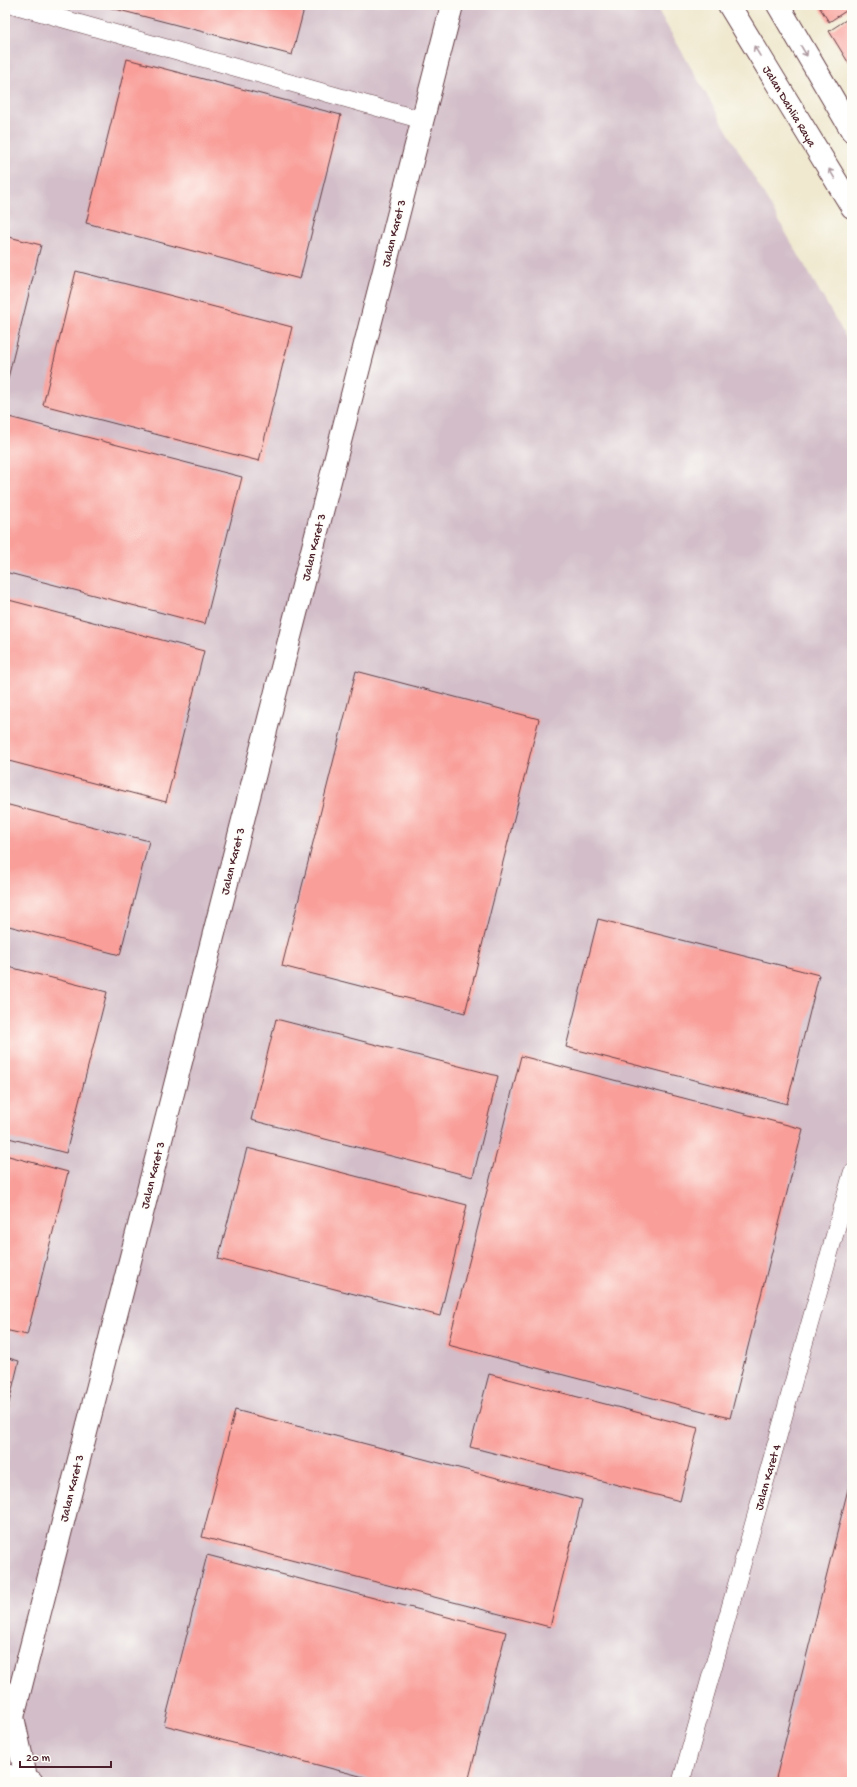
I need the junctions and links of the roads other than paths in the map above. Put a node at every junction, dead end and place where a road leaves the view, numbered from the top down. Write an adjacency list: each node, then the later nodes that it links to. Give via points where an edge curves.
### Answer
1 (14, 5): 5 (lane)
2 (452, 5): 5 (street, Jalan Karet 3)
3 (729, 5): 7 (street, Jalan Dahlia Raya, one-way to 3)
4 (778, 5): 6 (street, one-way to 6)
5 (422, 120): 9 (street, Jalan Karet 3)
6 (852, 131)
7 (852, 207)
8 (852, 1173): 12 (lane, Jalan Karet 4)
9 (9, 1722): 11 (street, Jalan Karet 3)
10 (5, 1775): 11 (street)
11 (29, 1782)
12 (681, 1782)

